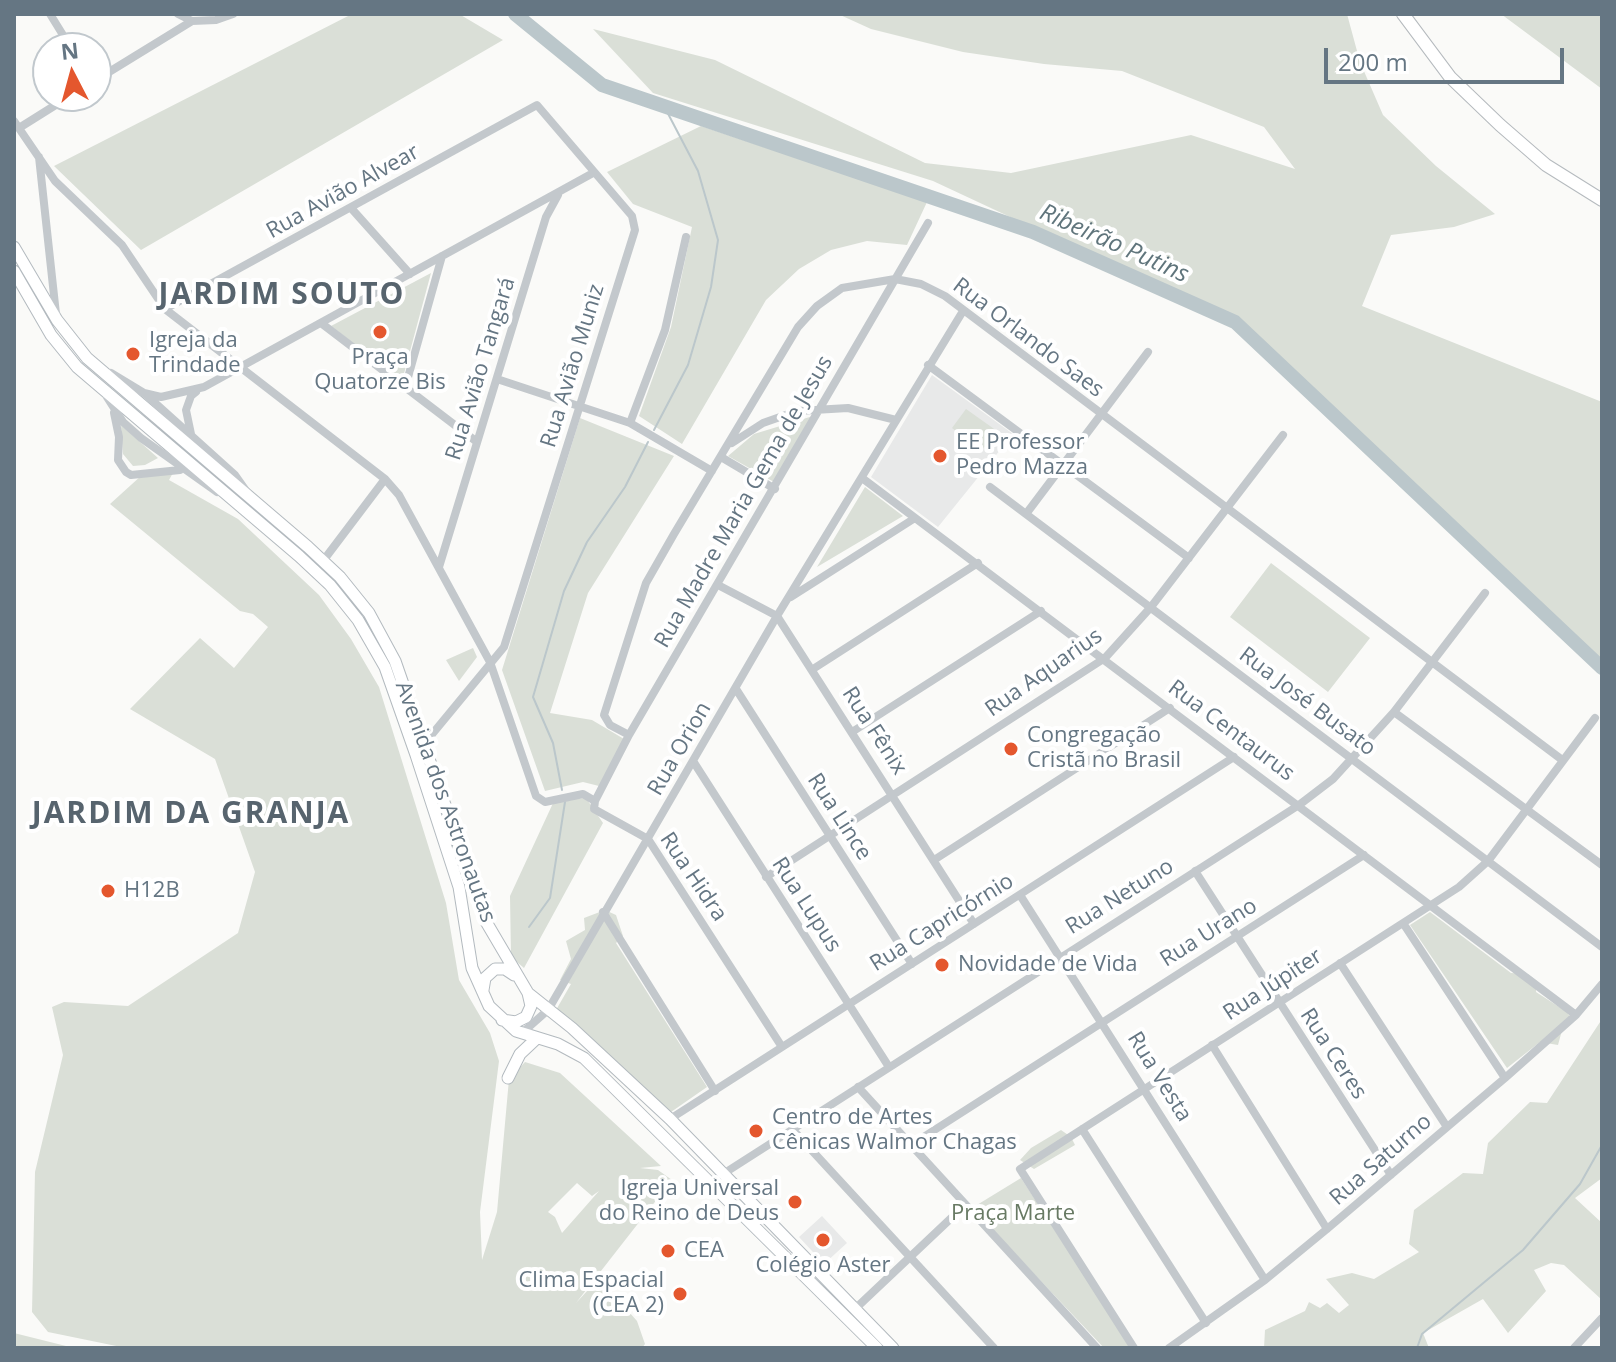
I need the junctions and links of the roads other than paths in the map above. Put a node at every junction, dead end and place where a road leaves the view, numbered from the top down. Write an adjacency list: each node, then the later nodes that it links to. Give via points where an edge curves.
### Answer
1 (50, 14): 6 (street)
2 (178, 14): 5 (street)
3 (233, 14): 5 (street)
4 (1403, 14): 14 (main road, via 1450,77 1500,125 1546,165)
5 (192, 21): 7 (street)
6 (61, 32)
7 (112, 70)
8 (537, 105): 12 (street, Rua Avião Muniz); 16 (street, Rua Avião Alvear)
9 (39, 112): 10 (street)
10 (16, 124): 11 (street)
11 (39, 156): 22 (street); 27 (street, via 55,181 122,245)
12 (593, 173): 13 (street); 40 (street, Rua Avião Muniz, via 635,223)
13 (559, 193): 15 (street); 17 (street, Rua Avião Tangará)
14 (1602, 200)
15 (533, 207): 17 (street); 21 (street)
16 (351, 208): 24 (street); 27 (street, Rua Avião Alvear)
17 (546, 217): 34 (street, Rua Avião Tangará)
18 (928, 223): 26 (street, Rua Madre Maria Gema de Jesus)
19 (686, 237): 45 (street, via 665,330)
20 (14, 247): 25 (main road, Avenida dos Astronautas)
21 (442, 256): 24 (street); 37 (street)
22 (47, 258): 25 (street, via 46,281); 29 (street)
23 (14, 271): 39 (main road, Avenida dos Astronautas, via 51,335)
24 (410, 274): 30 (street)
25 (31, 277): 29 (main road, Avenida dos Astronautas)
26 (895, 279): 28 (street, Rua Orlando Saes, via 934,289); 41 (street, Rua Orlando Saes, via 842,288 817,306 798,327); 42 (street, Rua Madre Maria Gema de Jesus)
27 (165, 309): 33 (street)
28 (963, 311): 32 (street, Rua Orion); 43 (street, Rua Orlando Saes)
29 (57, 320): 36 (main road, Avenida dos Astronautas, via 87,358)
30 (321, 323): 33 (street); 37 (street)
31 (1148, 352): 43 (street)
32 (928, 365): 44 (street, Rua Orion); 53 (street)
33 (238, 368): 35 (street); 56 (street)
34 (497, 379): 40 (street); 49 (street, Rua Avião Tangará)
35 (204, 387): 38 (street, via 161,397); 48 (street, via 188,402)
36 (128, 388): 38 (street); 39 (street); 52 (main road, Avenida dos Astronautas)
37 (405, 388): 49 (street)
38 (144, 393): 48 (street)
39 (112, 401): 52 (main road, Avenida dos Astronautas); 52 (street, via 118,460 126,472)
40 (579, 405): 45 (street); 77 (street, Rua Avião Muniz, via 504,647)
41 (751, 406): 46 (street); 50 (street, Rua Orlando Saes)
42 (820, 407): 44 (street); 46 (street); 58 (street, Rua Madre Maria Gema de Jesus)
43 (1101, 417): 53 (street); 59 (street, Rua Orlando Saes)
44 (896, 420): 55 (street, Rua Orion)
45 (630, 423): 54 (street)
46 (763, 423): 50 (street)
47 (1283, 435): 59 (street, Rua Aquarius)
48 (192, 436): 52 (street)
49 (477, 442): 62 (street, Rua Avião Tangará)
50 (728, 446): 51 (street, Rua Orlando Saes)
51 (721, 457): 54 (street, Rua Orlando Saes); 58 (street)
52 (197, 461): 65 (main road, Avenida dos Astronautas, via 249,496); 115 (main road, Avenida dos Astronautas, via 330,585 385,667 459,887 468,952)
53 (1064, 467): 60 (street); 64 (street)
54 (712, 471): 85 (street, Rua Orlando Saes, via 646,583 608,699 606,721)
55 (862, 478): 61 (street, Rua Centaurus); 68 (street, Rua Orion)
56 (385, 479): 63 (street); 65 (street)
57 (990, 487): 60 (street, Rua José Busato)
58 (775, 489): 70 (street, Rua Madre Maria Gema de Jesus)
59 (1226, 510): 64 (street, Rua Aquarius); 78 (street, Rua Orlando Saes)
60 (1026, 514): 73 (street, Rua José Busato)
61 (915, 518): 66 (street, Rua Centaurus); 69 (street)
62 (451, 532): 63 (street); 67 (street, Rua Avião Tangará)
63 (429, 548): 67 (street)
64 (1189, 558): 73 (street, Rua Aquarius)
65 (323, 561): 86 (main road, Avenida dos Astronautas, via 369,613 395,661)
66 (978, 563): 74 (street, Rua Centaurus); 79 (street)
67 (439, 567): 77 (street)
68 (804, 571): 69 (street); 72 (street, Rua Orion)
69 (812, 583): 72 (street)
70 (718, 585): 75 (street, Rua Fênix); 85 (street, Rua Madre Maria Gema de Jesus)
71 (1485, 593): 78 (street, Rua Netuno)
72 (786, 601): 75 (street, Rua Orion)
73 (1151, 607): 76 (street, Rua Aquarius); 88 (street, Rua José Busato)
74 (1041, 611): 76 (street, Rua Centaurus); 84 (street)
75 (777, 616): 79 (street, Rua Fênix); 80 (street, Rua Orion)
76 (1105, 658): 81 (street, Rua Centaurus); 91 (street, Rua Aquarius)
77 (490, 662): 86 (street, Rua Avião Muniz); 92 (street, via 536,796 545,802 583,794)
78 (1430, 664): 82 (street, Rua Netuno); 89 (street, Rua Orlando Saes)
79 (813, 669): 84 (street, Rua Fênix)
80 (736, 689): 90 (street, Rua Orion); 95 (street, Rua Lince)
81 (1170, 708): 87 (street, Rua Centaurus); 98 (street)
82 (1394, 712): 88 (street, Rua Netuno); 94 (street)
83 (1595, 718): 89 (street, Rua Júpiter)
84 (852, 732): 91 (street, Rua Fênix)
85 (629, 735): 92 (street, Rua Madre Maria Gema de Jesus)
86 (424, 744): 113 (main road, Avenida dos Astronautas, via 485,920)
87 (1234, 757): 93 (street, Rua Centaurus); 103 (street, Rua Capricórnio)
88 (1354, 759): 93 (street, Rua Netuno); 99 (street, Rua José Busato)
89 (1561, 759): 94 (street, Rua Júpiter)
90 (693, 761): 96 (street, Rua Orion); 102 (street, Rua Lupus)
91 (893, 796): 95 (street, Rua Aquarius); 98 (street, Rua Fênix)
92 (595, 801): 96 (street, Rua Hidra, via 594,809)
93 (1299, 805): 97 (street, Rua Centaurus); 101 (street, Rua Netuno)
94 (1526, 809): 99 (street, Rua Júpiter); 100 (street)
95 (831, 836): 102 (street, Rua Aquarius); 112 (street, Rua Lince)
96 (648, 839): 105 (street, Rua Orion); 126 (street, Rua Hidra)
97 (1364, 855): 104 (street, Rua Centaurus); 108 (street, Rua Urano)
98 (934, 860): 107 (street, Rua Fênix)
99 (1488, 861): 104 (street, Rua Júpiter); 109 (street, Rua José Busato)
100 (1602, 865)
101 (1195, 871): 108 (street, Rua Ceres); 110 (street, Rua Netuno)
102 (766, 877): 118 (street, Rua Lupus)
103 (1020, 895): 107 (street, Rua Capricórnio); 110 (street, Rua Vesta)
104 (1432, 905): 106 (street, Rua Júpiter); 120 (street, Rua Centaurus)
105 (603, 912): 119 (street, Rua Orion); 132 (street)
106 (1403, 923): 111 (street, Rua Júpiter); 129 (street)
107 (974, 924): 112 (street, Rua Capricórnio)
108 (1237, 937): 117 (street, Rua Ceres); 122 (street, Rua Urano)
109 (1602, 947)
110 (1061, 956): 122 (street, Rua Vesta); 127 (street, Rua Netuno)
111 (1340, 963): 117 (street, Rua Júpiter); 134 (street)
112 (912, 964): 118 (street, Rua Capricórnio)
113 (517, 979): 115 (main road, via 505,969 495,969 485,978); 116 (main road, Avenida dos Astronautas)
114 (1602, 984): 120 (street, Rua Saturno)
115 (483, 991): 121 (main road, Avenida dos Astronautas)
116 (528, 993): 119 (main road, Avenida dos Astronautas); 121 (main road, via 531,1006 526,1017 516,1022)
117 (1278, 1002): 125 (street, Rua Júpiter); 139 (street, Rua Ceres)
118 (848, 1004): 126 (street, Rua Capricórnio); 127 (street, Rua Lupus)
119 (548, 1010): 123 (street, Rua Orion); 133 (main road, Avenida dos Astronautas)
120 (1576, 1015): 129 (street, Rua Saturno)
121 (498, 1018): 123 (main road, Avenida dos Astronautas)
122 (1102, 1020): 131 (street, Rua Vesta); 137 (street, Rua Urano)
123 (522, 1033): 124 (main road, Avenida dos Astronautas)
124 (537, 1038): 128 (main road, via 520,1054); 147 (main road, Avenida dos Astronautas, via 584,1058)
125 (1212, 1045): 131 (street, Rua Júpiter); 141 (street)
126 (782, 1047): 132 (street, Rua Capricórnio)
127 (889, 1067): 130 (street, Rua Netuno)
128 (508, 1078)
129 (1505, 1078): 134 (street, Rua Saturno)
130 (858, 1087): 136 (street, Rua Netuno); 137 (street)
131 (1145, 1089): 135 (street, Rua Júpiter); 143 (street, Rua Vesta)
132 (715, 1091): 133 (street, Rua Capricórnio)
133 (670, 1119): 138 (main road, Avenida dos Astronautas)
134 (1447, 1127): 139 (street, Rua Saturno)
135 (1082, 1129): 146 (street); 151 (street, Rua Júpiter, via 1020,1169)
136 (793, 1130): 138 (street, Rua Netuno); 142 (street)
137 (911, 1145): 140 (street)
138 (723, 1174): 144 (main road, Avenida dos Astronautas)
139 (1391, 1175): 141 (street, Rua Saturno)
140 (964, 1206): 142 (street); 150 (street)
141 (1327, 1229): 143 (street, Rua Saturno)
142 (909, 1256): 144 (street); 149 (street)
143 (1265, 1280): 146 (street, Rua Saturno)
144 (856, 1308): 148 (main road, Avenida dos Astronautas)
145 (1602, 1318): 153 (street)
146 (1206, 1323): 152 (street, Rua Saturno)
147 (877, 1348)
148 (893, 1348)
149 (994, 1348)
150 (1097, 1348)
151 (1134, 1348)
152 (1169, 1348)
153 (1574, 1348)

